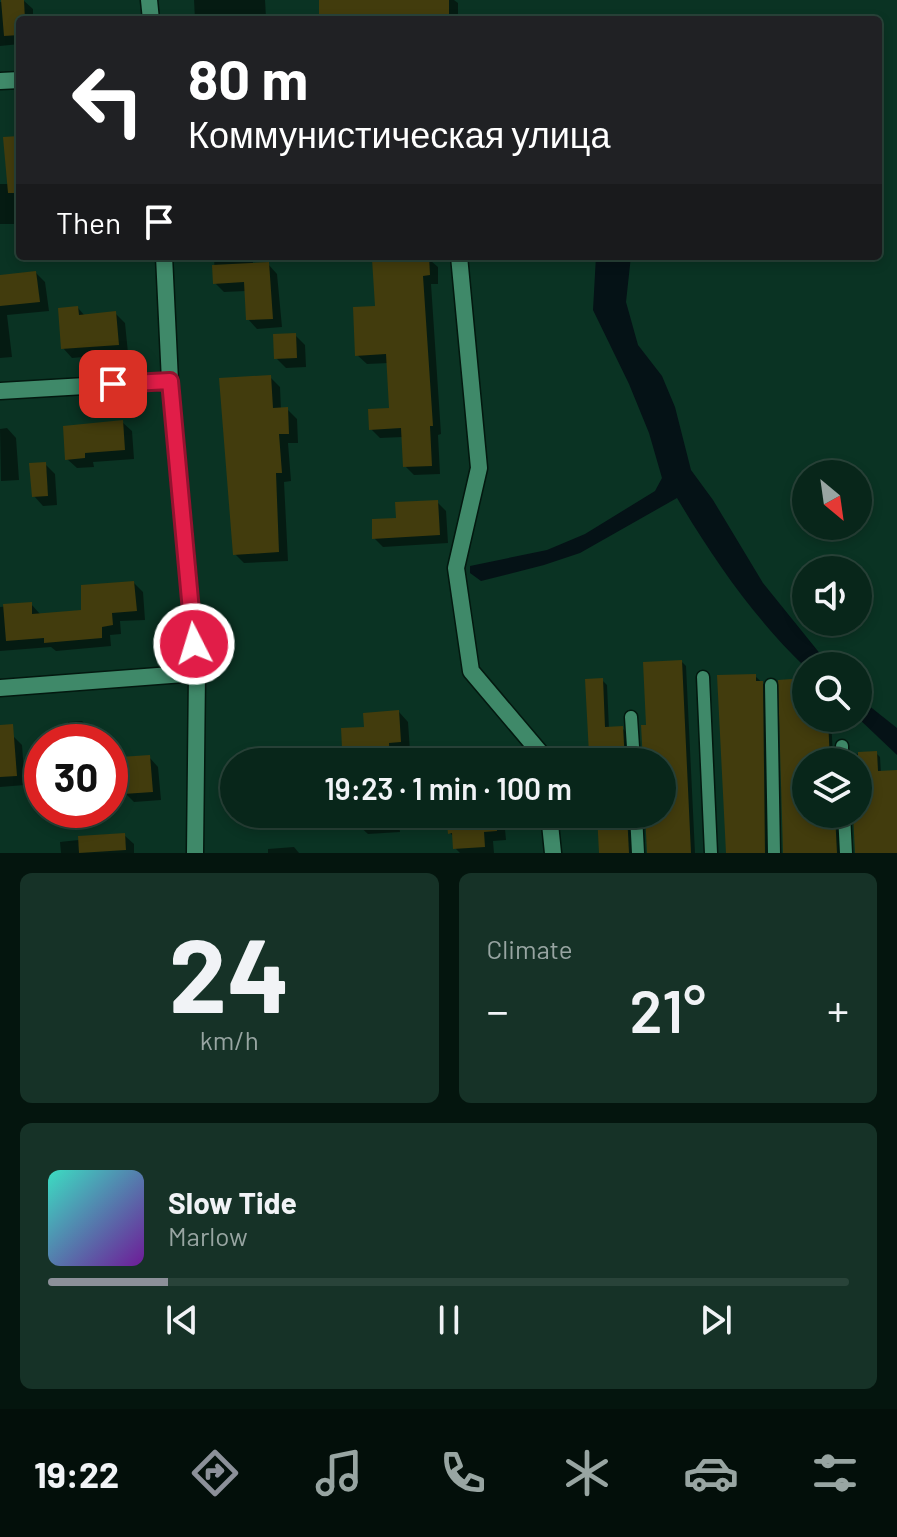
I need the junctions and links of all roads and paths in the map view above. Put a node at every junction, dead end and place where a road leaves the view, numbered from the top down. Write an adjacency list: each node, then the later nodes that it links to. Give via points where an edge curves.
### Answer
1 (164, 260): 3 (street)
2 (459, 260): 10 (street, via 479,468 456,568 471,671)
3 (170, 381): 4 (street); 5 (street)
4 (0, 391)
5 (197, 673): 8 (street); 15 (street)
6 (703, 677): 18 (lane)
7 (771, 685): 19 (lane)
8 (0, 688)
9 (631, 717): 11 (lane)
10 (536, 748)
11 (633, 748)
12 (550, 828): 16 (street)
13 (637, 828): 17 (lane)
14 (845, 828): 20 (lane)
15 (195, 853)
16 (553, 853)
17 (638, 853)
18 (711, 853)
19 (774, 853)
20 (846, 853)

